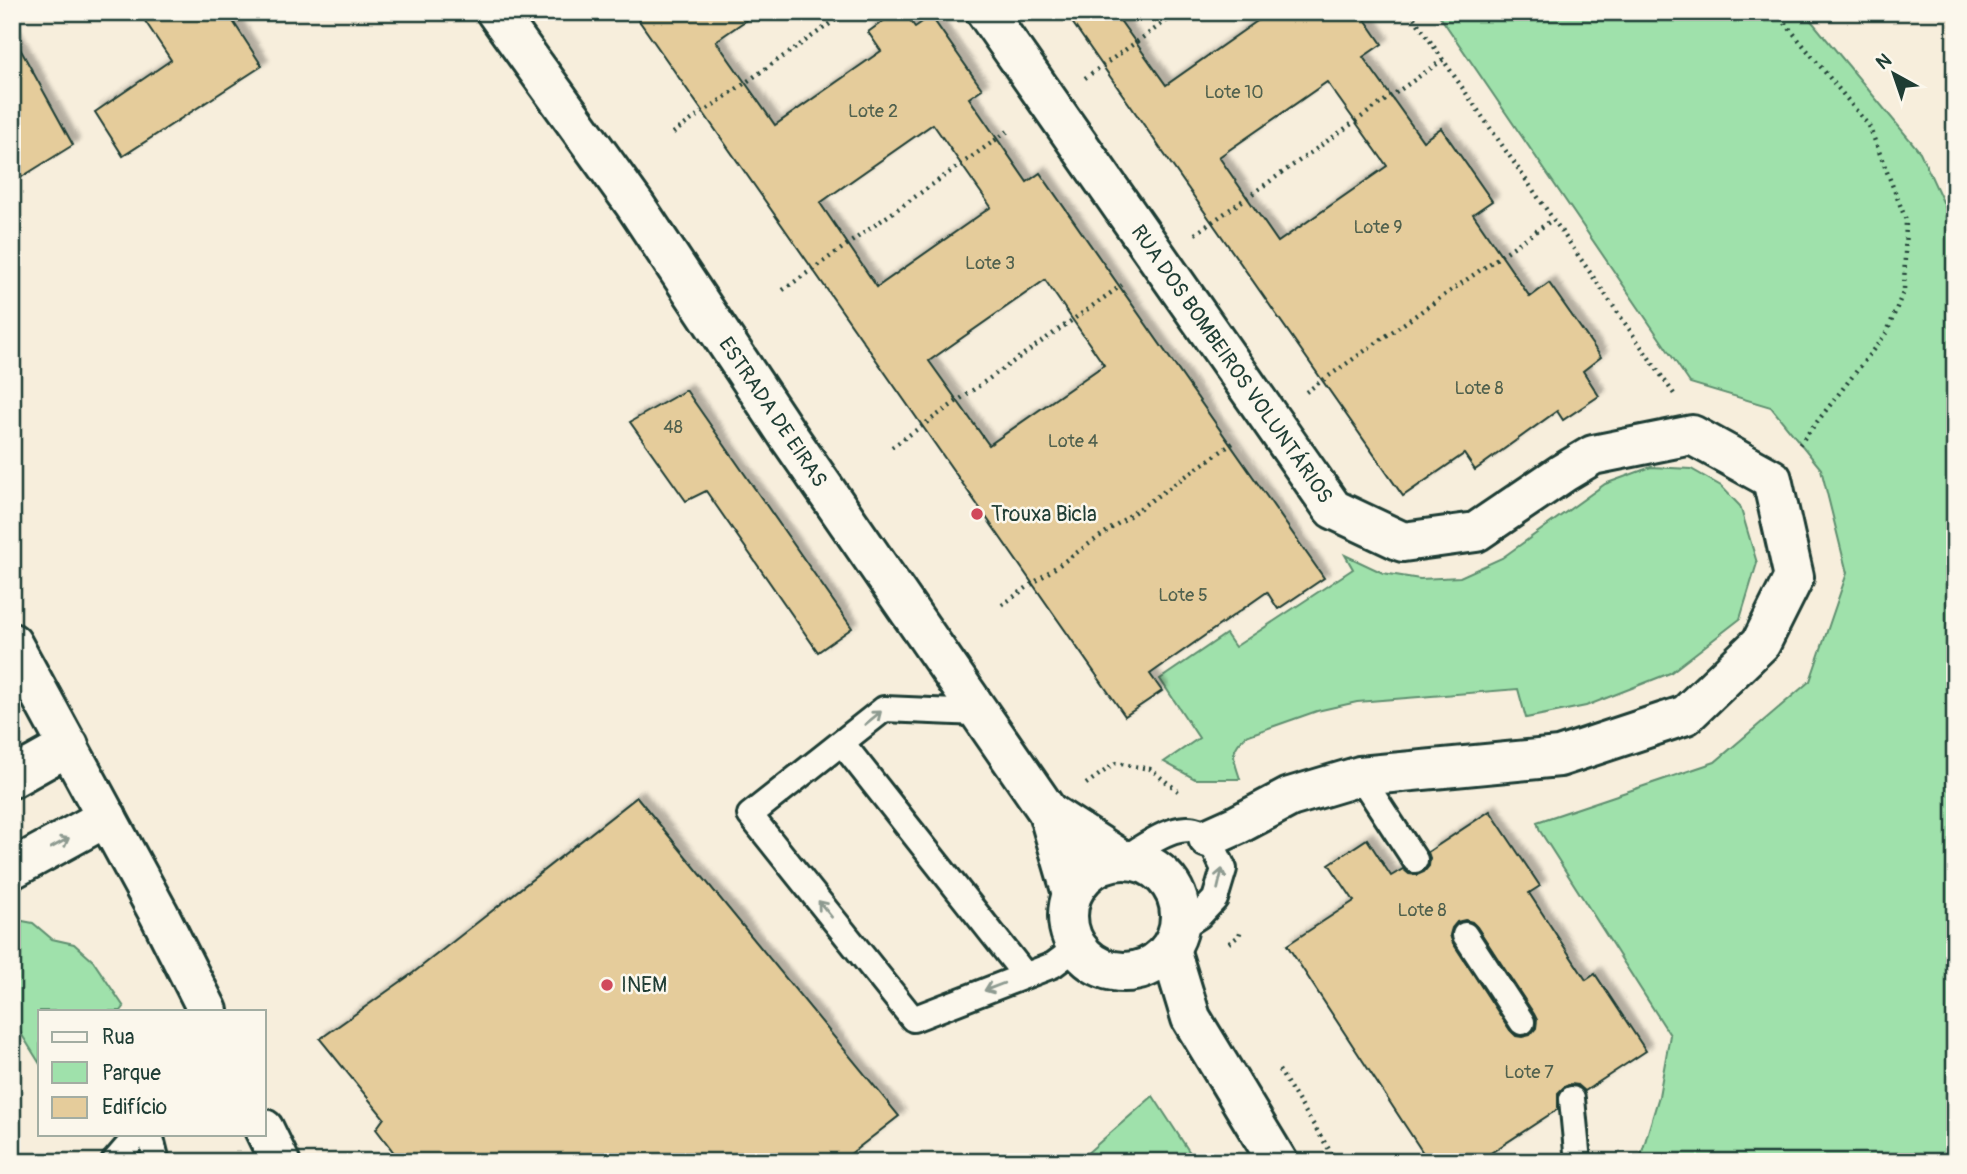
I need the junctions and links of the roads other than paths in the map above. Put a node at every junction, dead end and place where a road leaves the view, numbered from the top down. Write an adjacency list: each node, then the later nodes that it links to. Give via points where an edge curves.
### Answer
1 (496, 12): 4 (street, ESTRADA DE EIRAS, via 635,205)
2 (986, 12): 7 (street, RUA DOS BOMBEIROS VOLUNTÁRIOS, via 1333,509 1403,542 1476,532 1593,455 1692,435 1772,479 1794,577 1761,643 1686,715 1559,757)
3 (12, 643): 6 (street)
4 (979, 713): 5 (lane, one-way to 4, via 884,709); 9 (street, ESTRADA DE EIRAS)
5 (842, 743): 20 (lane); 20 (lane, one-way to 5, via 913,1019 750,816)
6 (69, 746): 8 (street); 10 (street)
7 (1360, 776): 11 (street, via 1290,797); 13 (lane)
8 (12, 778)
9 (1048, 812): 12 (street, ESTRADA DE EIRAS); 15 (street, ESTRADA DE EIRAS)
10 (107, 817): 14 (street, one-way to 10); 21 (street)
11 (1208, 838): 12 (lane, via 1191,828 1173,830); 17 (lane, one-way to 11, via 1215,899 1224,869)
12 (1122, 860): 15 (street, via 1092,870); 17 (street, ESTRADA DE EIRAS, via 1151,866 1166,878 1181,911)
13 (1415, 860)
14 (12, 869)
15 (1072, 894): 18 (street, ESTRADA DE EIRAS, via 1069,930)
16 (1465, 935): 23 (lane)
17 (1175, 939): 19 (street, via 1162,959); 22 (street, ESTRADA DE EIRAS)
18 (1077, 947): 19 (street, ESTRADA DE EIRAS, via 1089,961); 20 (lane, via 1053,965)
19 (1125, 973): 22 (street, ESTRADA DE EIRAS)
20 (1025, 975)
21 (207, 1010)
22 (1191, 1018): 31 (street, ESTRADA DE EIRAS)
23 (1522, 1022)
24 (1572, 1099): 32 (lane)
25 (266, 1133): 30 (street)
26 (136, 1136): 28 (lane)
27 (150, 1136): 29 (lane)
28 (114, 1162)
29 (157, 1162)
30 (280, 1162)
31 (1278, 1162)
32 (1578, 1162)

